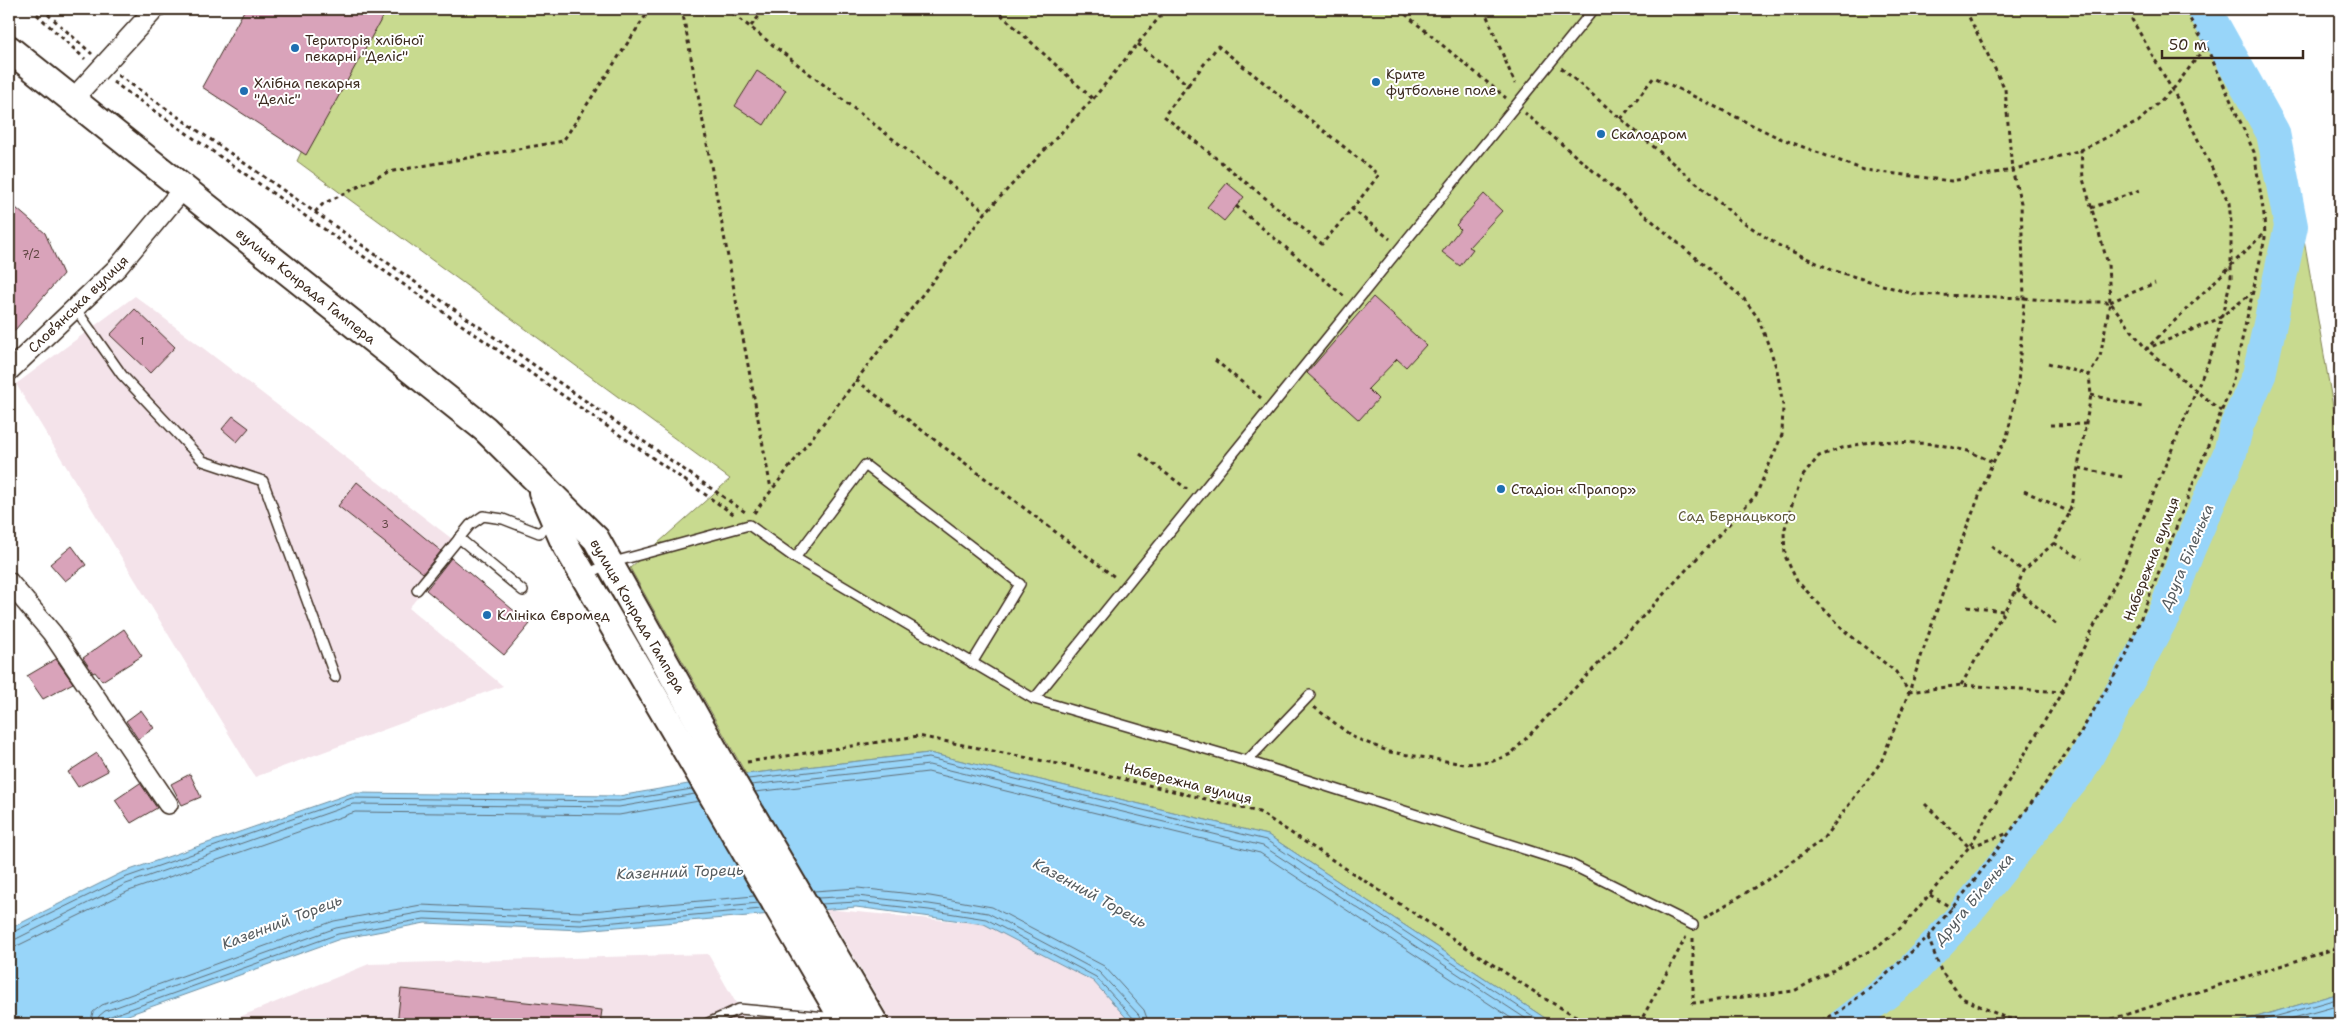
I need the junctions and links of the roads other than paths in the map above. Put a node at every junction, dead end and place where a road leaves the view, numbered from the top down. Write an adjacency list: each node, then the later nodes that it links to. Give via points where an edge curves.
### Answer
1 (155, 9): 4 (street)
2 (1594, 9): 20 (lane)
3 (9, 49): 4 (main road, вулиця Конрада Гампера)
4 (72, 100): 5 (main road, вулиця Конрада Гампера)
5 (183, 188): 6 (street, Слов’янська вулиця, via 118,266); 8 (main road, вулиця Конрада Гампера, via 485,430)
6 (75, 308): 7 (street, Слов’янська вулиця); 18 (lane, via 122,375 203,461 263,481)
7 (9, 371)
8 (535, 477): 9 (main road, вулиця Конрада Гампера); 12 (main road, вулиця Конрада Гампера, via 596,539)
9 (555, 519): 10 (lane, via 540,533 483,516); 13 (main road, вулиця Конрада Гампера)
10 (459, 538): 15 (lane); 16 (lane)
11 (795, 558): 12 (lane, via 749,525); 17 (lane); 17 (lane, via 865,465 1020,584)
12 (610, 563): 13 (lane); 24 (main road, вулиця Конрада Гампера, via 724,767)
13 (584, 575): 24 (main road, вулиця Конрада Гампера, via 688,755)
14 (9, 582): 22 (street, via 52,633)
15 (417, 590)
16 (523, 591)
17 (972, 663): 20 (lane)
18 (335, 677)
19 (1308, 698): 21 (lane)
20 (1034, 699): 21 (lane)
21 (1247, 761): 23 (lane, via 1568,863)
22 (168, 804)
23 (1693, 925)
24 (822, 958): 25 (main road)
25 (856, 1016): 26 (lane, via 739,1009)
26 (706, 1024)

